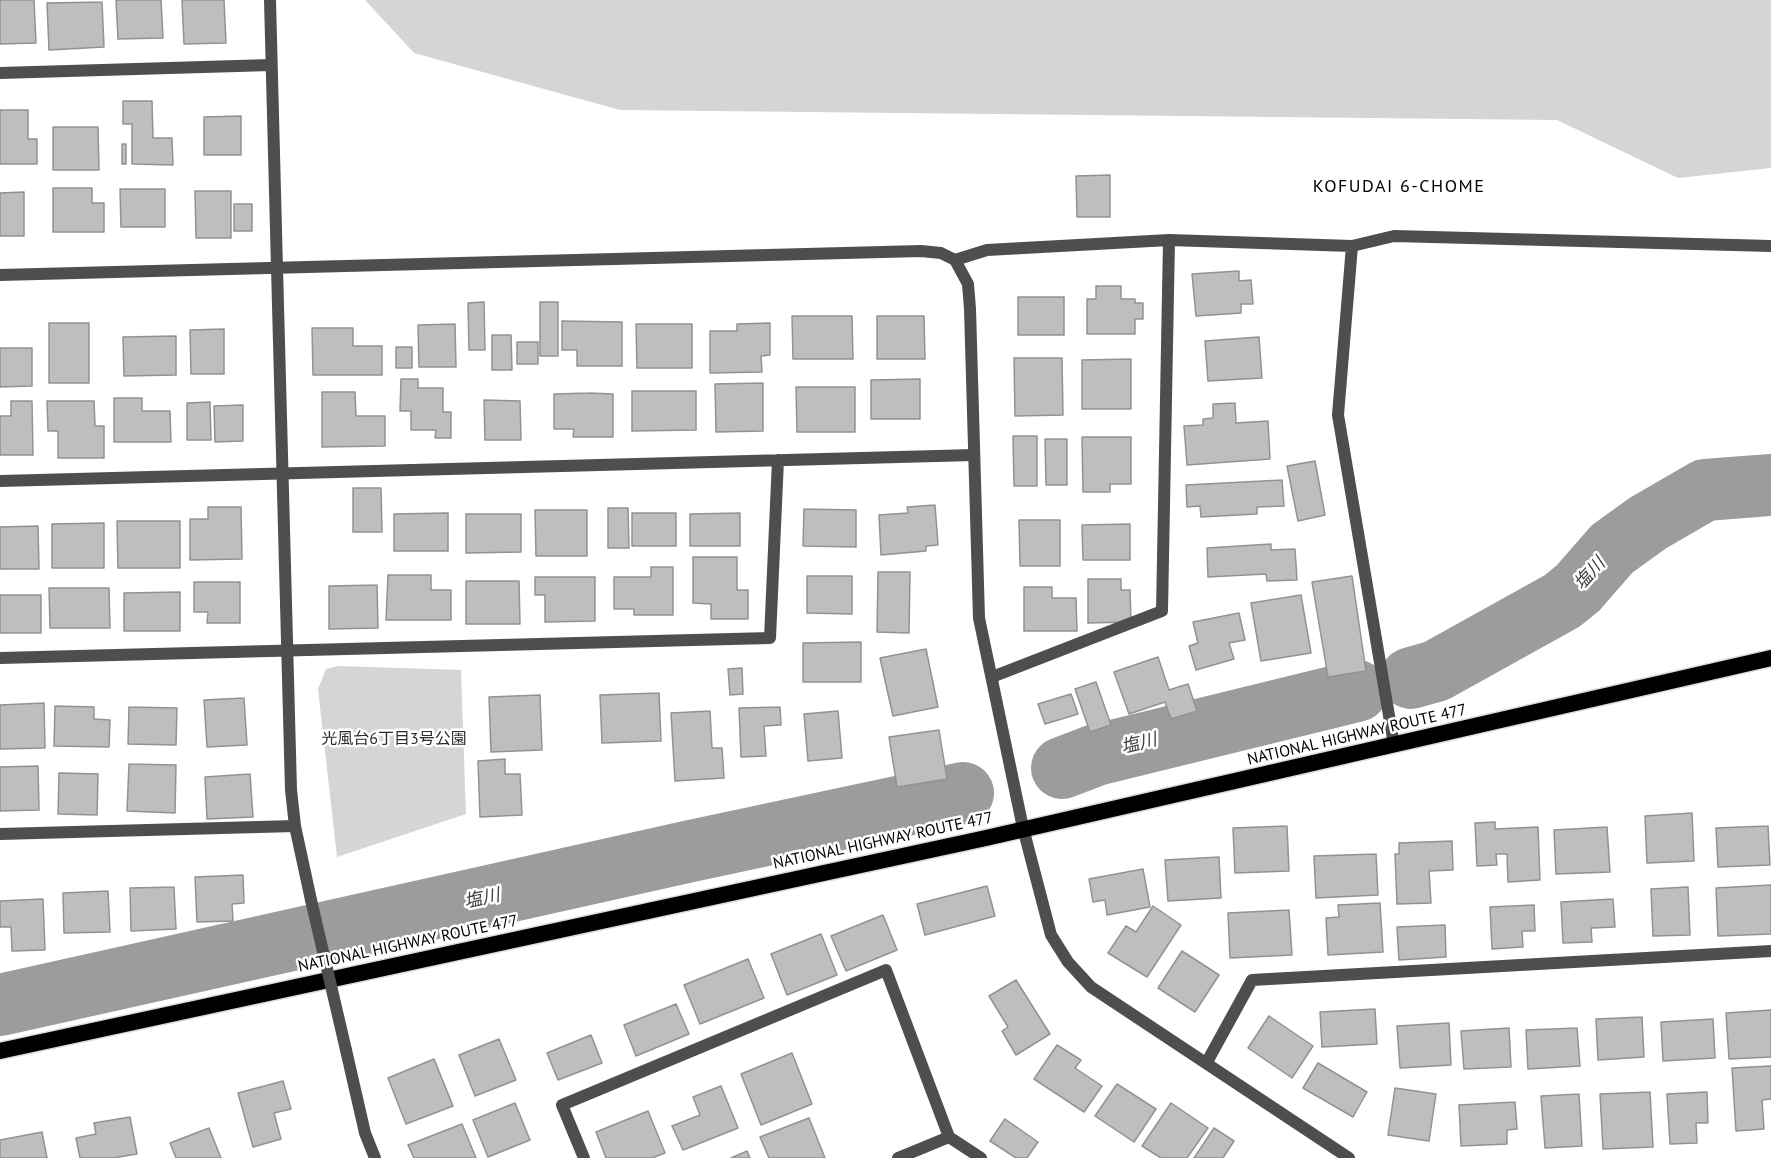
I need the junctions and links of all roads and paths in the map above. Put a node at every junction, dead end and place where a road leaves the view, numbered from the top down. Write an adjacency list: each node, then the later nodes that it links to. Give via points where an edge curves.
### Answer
1 (270, 0): 2 (street)
2 (271, 65): 3 (street); 8 (street)
3 (0, 73)
4 (1169, 240): 5 (street); 7 (street, via 987,250); 17 (street, via 1162,611)
5 (1352, 246): 6 (street, via 1394,236); 18 (street, via 1338,415)
6 (1771, 246)
7 (955, 260): 8 (street, via 941,253 921,251); 10 (street, via 964,273 969,294)
8 (277, 268): 9 (street); 12 (street)
9 (0, 275)
10 (974, 455): 11 (street); 17 (street, via 979,618)
11 (778, 460): 12 (street); 14 (street, via 770,638)
12 (282, 472): 13 (street); 14 (street)
13 (0, 481)
14 (286, 650): 15 (street); 19 (street)
15 (0, 658)
16 (1771, 658): 18 (highway, NATIONAL HIGHWAY ROUTE 477)
17 (992, 677): 20 (street)
18 (1394, 745): 20 (highway, NATIONAL HIGHWAY ROUTE 477)
19 (295, 826): 21 (street); 26 (street, bridge, via 365,1133)
20 (1023, 828): 23 (highway, NATIONAL HIGHWAY ROUTE 477); 24 (street, via 1051,935 1068,962 1091,987)
21 (0, 834)
22 (1771, 951): 24 (street, via 1252,980)
23 (0, 1051)
24 (1207, 1062): 30 (street)
25 (949, 1137): 27 (street, via 886,970 562,1105); 28 (street); 29 (street)
26 (375, 1158)
27 (584, 1158)
28 (898, 1158)
29 (981, 1158)
30 (1349, 1158)

